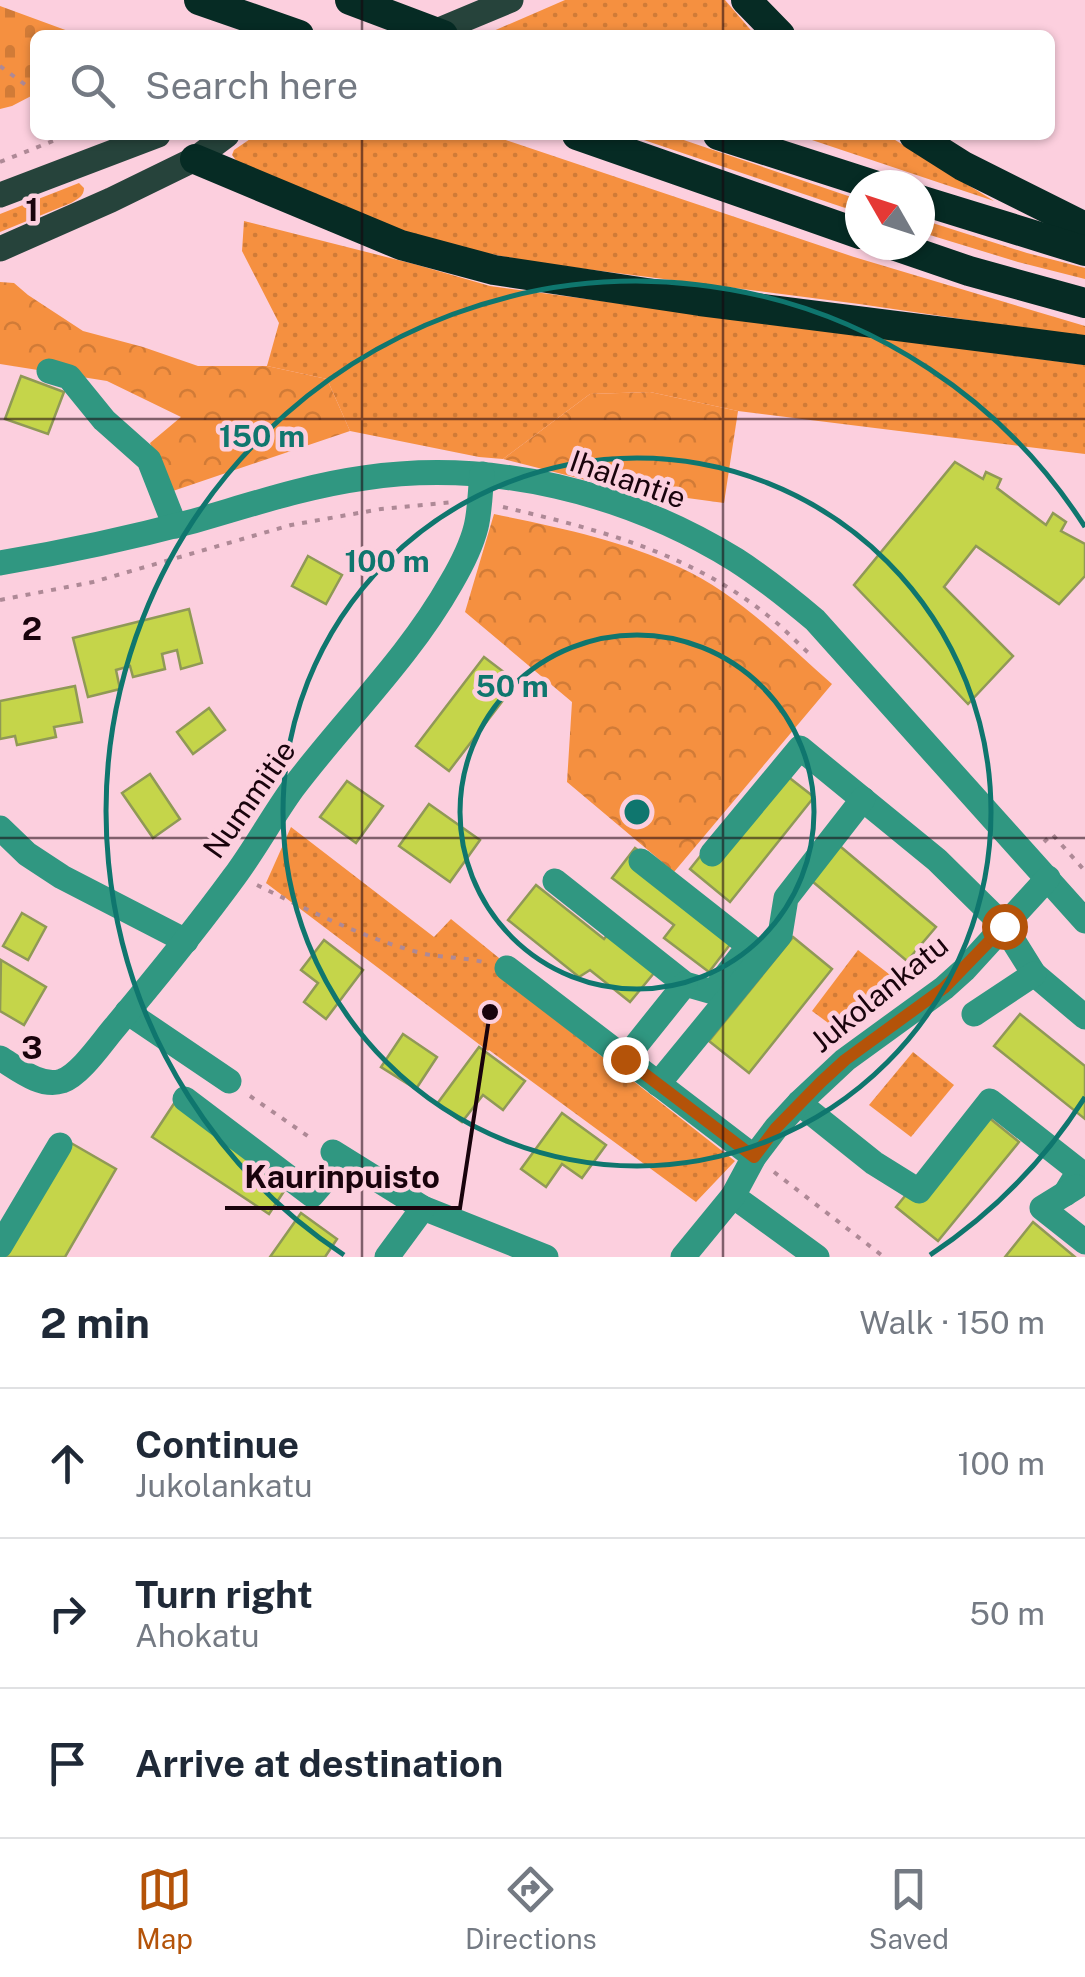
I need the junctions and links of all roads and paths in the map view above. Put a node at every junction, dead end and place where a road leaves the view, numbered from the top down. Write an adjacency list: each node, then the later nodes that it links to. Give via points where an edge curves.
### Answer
1 (199, 0): 5 (highway)
2 (350, 0): 6 (highway)
3 (510, 0): 7 (main road)
4 (746, 0): 8 (highway)
5 (285, 30)
6 (430, 30)
7 (439, 30)
8 (775, 30)
9 (0, 66): 10 (path)
10 (30, 88)
11 (55, 140): 18 (path)
12 (145, 140): 20 (main road)
13 (220, 140): 17 (main road)
14 (591, 140): 23 (highway)
15 (734, 140): 19 (highway)
16 (922, 140): 22 (highway)
17 (195, 159): 24 (main road); 28 (highway, via 402,245 494,270)
18 (0, 162)
19 (845, 176)
20 (0, 195)
21 (935, 205): 25 (highway)
22 (1085, 227)
23 (845, 229)
24 (0, 250)
25 (1085, 252)
26 (935, 260): 27 (highway)
27 (1085, 302)
28 (1085, 350)
29 (49, 371): 32 (street, via 69,377 149,460)
30 (482, 474): 31 (street, Nummitie); 32 (street, Ihalantie, via 362,478); 41 (street, Ihalantie, via 564,488 657,519 778,589 836,641)
31 (478, 503): 34 (path, via 381,509 291,525 93,582); 35 (path, via 643,544 767,614); 40 (street, Nummitie, via 465,556 424,626 292,790)
32 (175, 526): 33 (street, Ihalantie)
33 (0, 564)
34 (0, 600)
35 (822, 665)
36 (863, 799): 38 (street, via 800,748); 44 (street); 55 (street, via 786,898 780,935)
37 (0, 828): 45 (street, via 62,878)
38 (712, 854)
39 (641, 861): 48 (street, via 749,946 713,992)
40 (236, 874): 45 (street, Nummitie); 46 (path, via 380,941)
41 (1048, 878): 43 (street, Ihalantie); 44 (street, Jukolankatu)
42 (555, 881): 48 (street)
43 (1083, 916)
44 (1004, 926): 47 (street); 57 (street, Jukolankatu, via 944,988 845,1060)
45 (186, 941): 49 (street, Nummitie)
46 (506, 968): 53 (street)
47 (1034, 974): 50 (street); 51 (street)
48 (685, 984): 53 (street)
49 (127, 1012): 52 (street, Nummitie, via 59,1082 31,1077); 54 (street)
50 (974, 1014)
51 (1085, 1017)
52 (0, 1058)
53 (625, 1059): 55 (street)
54 (228, 1081): 59 (path)
55 (658, 1084): 60 (street)
56 (185, 1099): 59 (street, via 312,1196)
57 (799, 1103): 60 (street, Jukolankatu); 61 (street, via 919,1191 990,1100 1079,1171)
58 (60, 1145): 65 (street)
59 (338, 1156): 63 (street)
60 (754, 1157): 62 (street, Jukolankatu); 70 (path)
61 (1075, 1188): 64 (street, via 1042,1208)
62 (732, 1196): 68 (street, Jukolankatu); 69 (street)
63 (423, 1208): 66 (street); 67 (street)
64 (1085, 1242)
65 (0, 1246)
66 (387, 1257)
67 (546, 1257)
68 (683, 1257)
69 (817, 1257)
70 (884, 1257)

